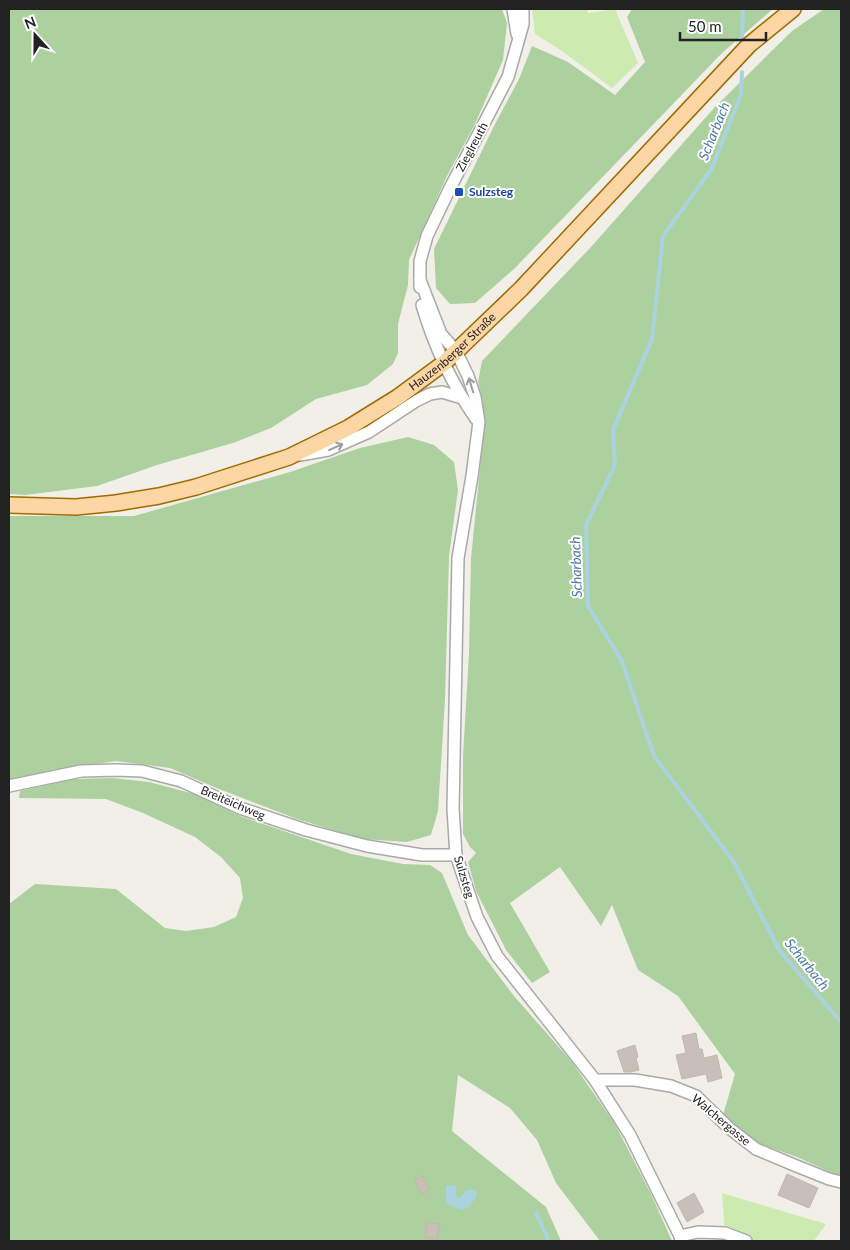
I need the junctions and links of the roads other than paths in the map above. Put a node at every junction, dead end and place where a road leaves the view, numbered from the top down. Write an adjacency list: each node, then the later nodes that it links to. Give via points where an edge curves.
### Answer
1 (513, 9): 4 (street, Zieglreuth)
2 (523, 9): 4 (street, Zieglreuth)
3 (793, 9): 6 (main road, Hauzenberger Straße, via 749,45 521,289)
4 (518, 43): 5 (street, Zieglreuth, via 508,77 427,236 420,261)
5 (420, 280): 6 (street, Zieglreuth, via 441,334); 7 (street, Zieglreuth, via 422,305)
6 (456, 351): 7 (main road, Hauzenberger Straße); 9 (street, Sulzsteg, one-way to 6, via 468,376)
7 (444, 363): 8 (street); 10 (main road, Hauzenberger Straße, via 348,428)
8 (462, 398): 9 (street); 10 (street, one-way to 8, via 328,450 369,432 430,394 442,392)
9 (479, 422): 13 (street, Sulzsteg, via 458,558 453,809)
10 (289, 457): 11 (main road, Hauzenberger Straße, via 159,496 76,507)
11 (9, 505)
12 (9, 786): 13 (street, Breiteichweg, via 81,771 142,772 182,781 240,808 306,830 394,851)
13 (456, 855): 14 (street, Sulzsteg, via 476,917 497,956)
14 (595, 1080): 15 (street, Walchergasse, via 635,1080 671,1086 696,1096 729,1128 756,1148); 16 (street, Sulzsteg, via 630,1135)
15 (841, 1182)
16 (681, 1239): 17 (street, via 698,1232 725,1233)
17 (746, 1241)

